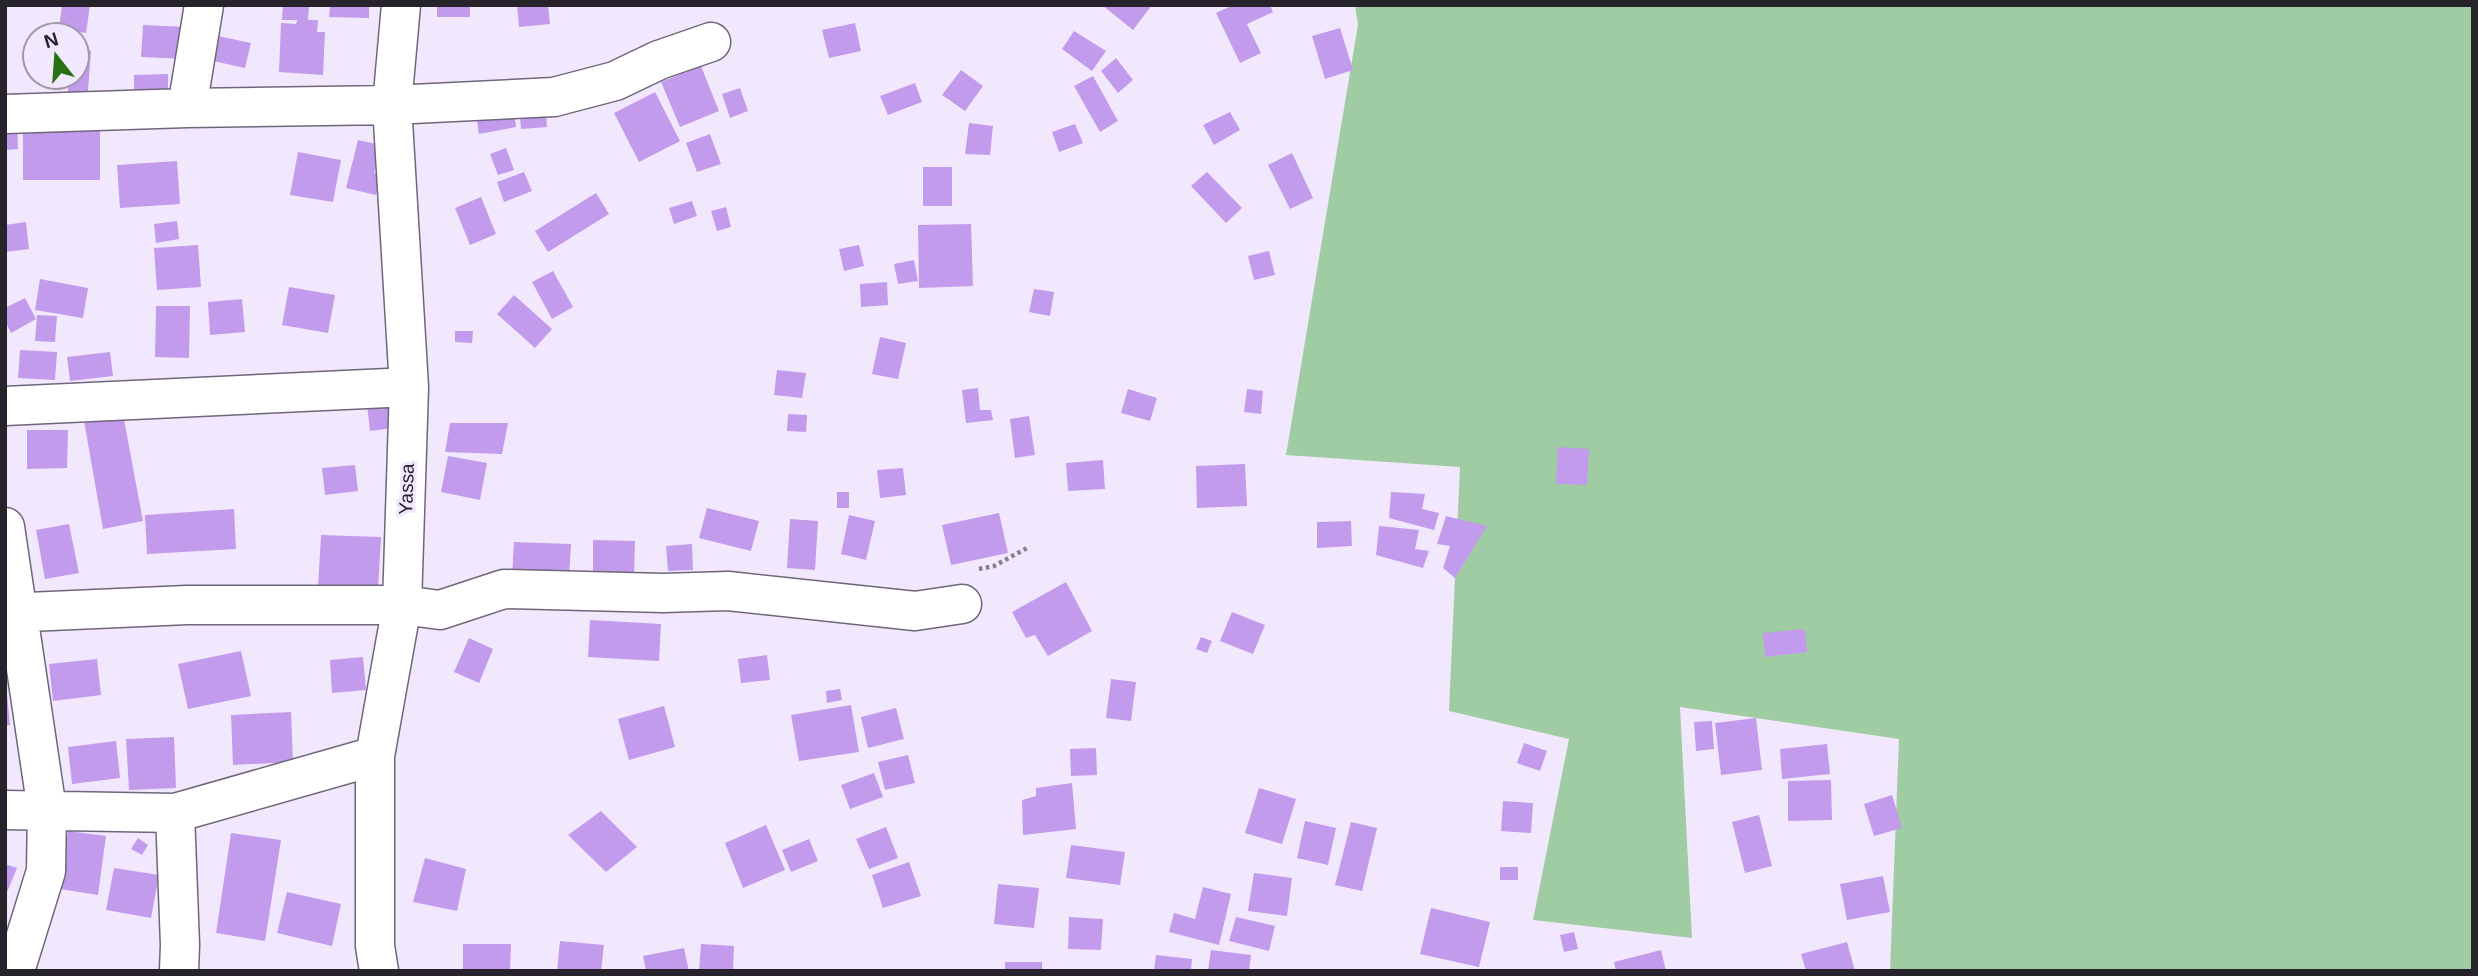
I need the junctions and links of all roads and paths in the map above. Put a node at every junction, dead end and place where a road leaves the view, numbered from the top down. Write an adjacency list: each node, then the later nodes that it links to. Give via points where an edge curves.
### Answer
1 (204, 5): 5 (street)
2 (401, 5): 4 (street, Yassa)
3 (710, 42): 4 (street, via 615,82 554,97)
4 (392, 105): 5 (street); 7 (street, Yassa)
5 (187, 108): 6 (street)
6 (5, 114)
7 (409, 387): 8 (street); 11 (street, Yassa)
8 (5, 406)
9 (5, 527): 12 (street)
10 (962, 604): 11 (street, via 915,611 728,591 504,589 440,610)
11 (402, 605): 12 (street, via 187,604); 13 (street, Yassa)
12 (11, 612): 15 (street)
13 (375, 756): 16 (street); 19 (street, Yassa, via 375,946)
14 (5, 810): 15 (street)
15 (47, 810): 16 (street); 17 (street, via 46,872)
16 (174, 813): 18 (street)
17 (15, 971)
18 (179, 971)
19 (379, 971)

